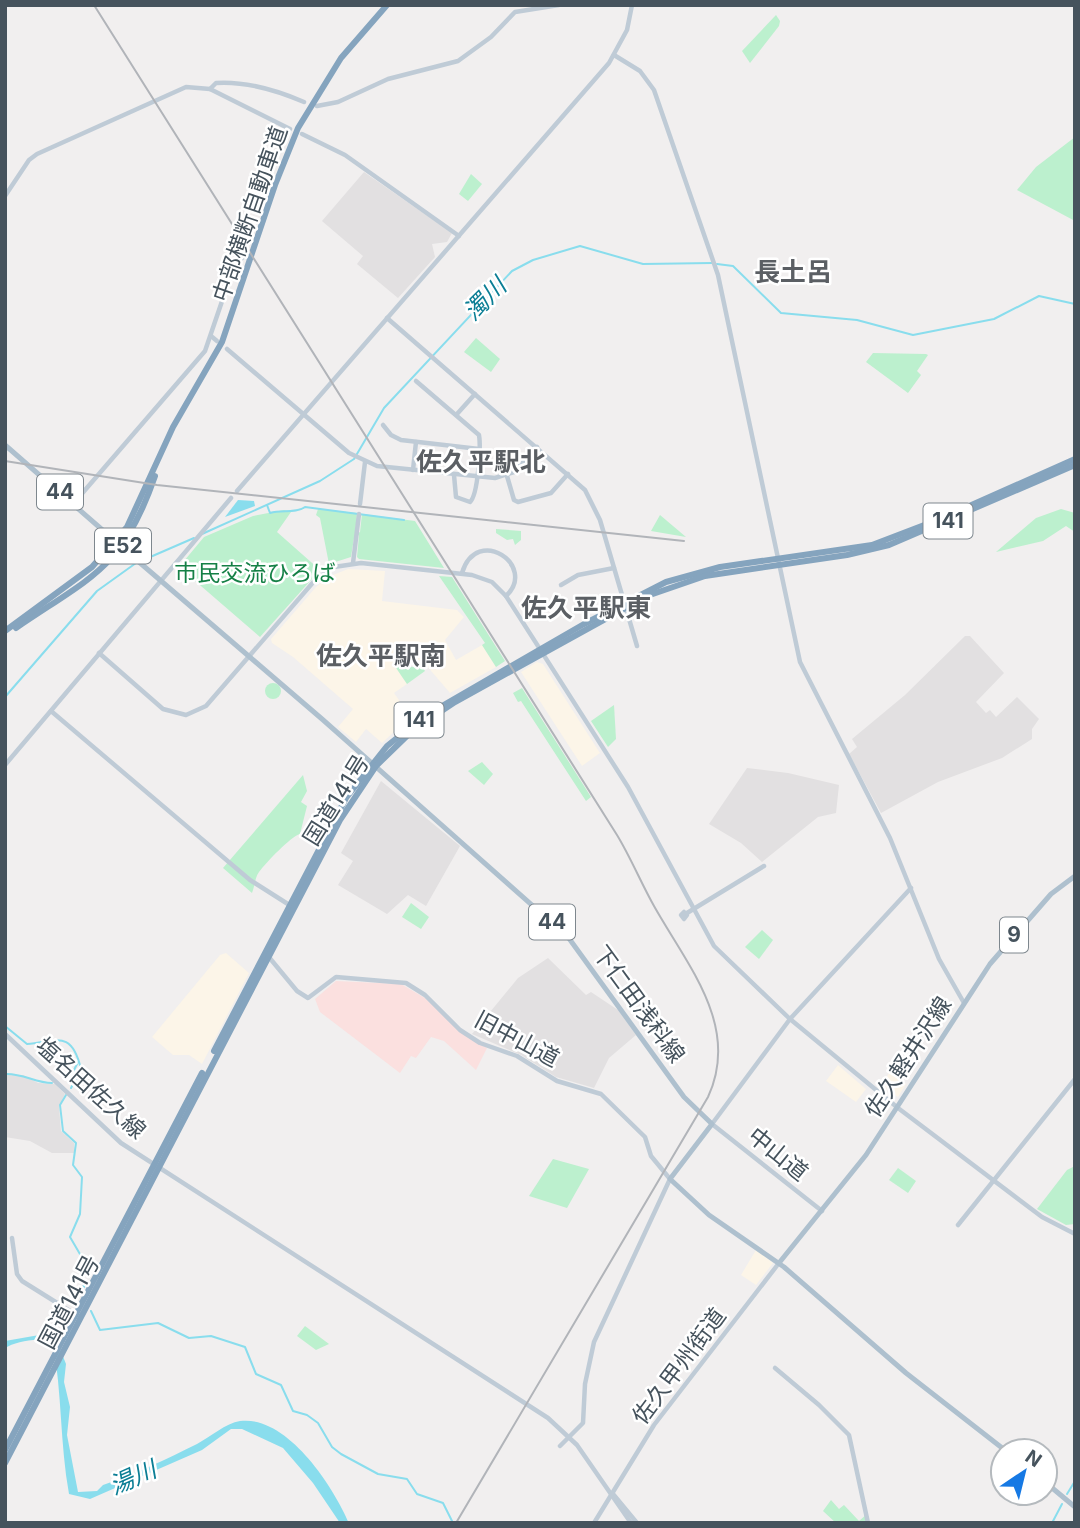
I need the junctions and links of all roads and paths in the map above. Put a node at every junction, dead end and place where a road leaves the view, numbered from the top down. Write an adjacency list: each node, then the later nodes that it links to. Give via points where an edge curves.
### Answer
1 (387, 5): 49 (highway, 中部横断自動車道 / E52, via 341,58 303,118 275,185 222,342 184,410 139,520 120,551 88,581)
2 (559, 5): 7 (street, via 515,12 458,61 388,79 338,102)
3 (632, 5): 4 (street, via 627,30)
4 (614, 55): 11 (street); 41 (street, via 643,74 654,90 714,262)
5 (210, 89): 6 (street, via 216,83 240,83); 8 (street); 10 (street, via 174,90 37,154)
6 (304, 102)
7 (317, 106)
8 (290, 129)
9 (302, 134): 11 (street, via 345,155)
10 (5, 196)
11 (459, 236): 13 (street)
12 (246, 255): 14 (street, via 233,272)
13 (387, 318): 18 (street); 19 (street)
14 (211, 336): 15 (street); 36 (street, via 205,351)
15 (217, 341)
16 (227, 349): 19 (street)
17 (416, 381): 20 (street)
18 (475, 394): 20 (street); 24 (street)
19 (304, 414): 27 (street); 34 (street)
20 (457, 414): 25 (street, via 479,435)
21 (383, 425): 22 (street, via 394,437)
22 (416, 442): 25 (street); 29 (street)
23 (5, 445): 36 (main road, 44)
24 (537, 447): 30 (street); 32 (street)
25 (479, 449): 33 (street)
26 (1075, 458): 41 (highway, 国道141号 / 141, via 886,541)
27 (365, 462): 29 (street); 37 (street)
28 (1075, 465): 41 (highway, 国道141号 / 141, via 889,545 847,555)
29 (413, 470): 31 (street)
30 (568, 474): 32 (street, via 551,493 518,502); 43 (street, via 591,499)
31 (454, 475): 33 (street); 33 (street, via 454,495 468,502 475,496)
32 (507, 476): 33 (street)
33 (477, 477)
34 (237, 491)
35 (231, 498): 45 (street)
36 (73, 504): 39 (main road, 44)
37 (360, 504)
38 (359, 514): 42 (street)
39 (114, 540)
40 (125, 550): 45 (main road, 下仁田浅科線 / 44)
41 (777, 562): 48 (highway, 国道141号 / 141, via 689,574); 59 (street, via 802,668)
42 (353, 563): 44 (street); 53 (street, via 319,576)
43 (614, 568): 46 (street); 48 (street)
44 (463, 573): 47 (street, via 486,579); 47 (street, via 476,554 499,553 515,572)
45 (160, 579): 52 (street); 53 (main road, 下仁田浅科線 / 44)
46 (561, 584)
47 (506, 596): 51 (street)
48 (625, 604): 50 (street); 51 (highway, 国道141号 / 141)
49 (5, 634)
50 (637, 646)
51 (541, 651): 55 (highway, 国道141号 / 141, via 423,717 394,739); 61 (street, via 634,797)
52 (99, 653): 53 (street, via 163,709 186,715 202,709); 54 (street)
53 (250, 657): 55 (main road, 下仁田浅科線 / 44)
54 (51, 710): 56 (street); 60 (street, via 250,880)
55 (374, 764): 60 (highway, 国道141号 / 141, via 342,805); 69 (main road, 下仁田浅科線 / 44, via 568,937 684,1097)
56 (5, 765)
57 (764, 866): 61 (street)
58 (1075, 877): 64 (main road, 佐久軽井沢線 / 9, via 1042,903)
59 (911, 888): 64 (street, via 939,959); 65 (street)
60 (291, 906): 63 (highway, 国道141号 / 141)
61 (692, 909): 62 (street); 65 (street, via 714,946)
62 (687, 914)
63 (266, 954): 70 (highway, 国道141号 / 141); 71 (street, 旧中山道, via 308,999 336,977 406,983 480,1043 517,1056 557,1081 605,1097 645,1137 651,1156)
64 (964, 1003): 68 (main road, 佐久軽井沢線 / 9)
65 (790, 1019): 68 (street); 69 (street)
66 (5, 1034): 70 (street, 塩名田佐久線, via 109,1133)
67 (1075, 1079): 72 (street)
68 (898, 1108): 72 (street); 73 (main road, 佐久軽井沢線 / 9)
69 (712, 1124): 71 (main road); 73 (street, 中山道)
70 (157, 1167): 78 (highway, 国道141号 / 141); 81 (street, 塩名田佐久線, via 524,1401)
71 (670, 1179): 77 (main road, via 718,1223); 81 (street, via 594,1342 584,1416)
72 (993, 1181): 74 (street); 75 (street)
73 (822, 1211): 77 (main road, 佐久軽井沢線 / 9)
74 (958, 1225)
75 (1075, 1234)
76 (12, 1238): 78 (street, via 22,1281)
77 (779, 1264): 82 (main road); 86 (street, 佐久甲州街道, via 654,1424)
78 (79, 1316): 80 (highway, 国道141号 / 141)
79 (775, 1368): 92 (street, via 850,1438)
80 (48, 1374): 84 (highway, 国道141号 / 141); 85 (highway, 国道141号 / 141)
81 (570, 1437): 83 (street); 86 (street, 塩名田佐久線)
82 (989, 1438)
83 (560, 1446)
84 (5, 1450)
85 (5, 1463)
86 (612, 1493): 89 (street, 佐久甲州街道); 90 (street); 91 (street)
87 (1059, 1494): 88 (main road)
88 (1075, 1507)
89 (594, 1523)
90 (631, 1523)
91 (637, 1523)
92 (868, 1523)

